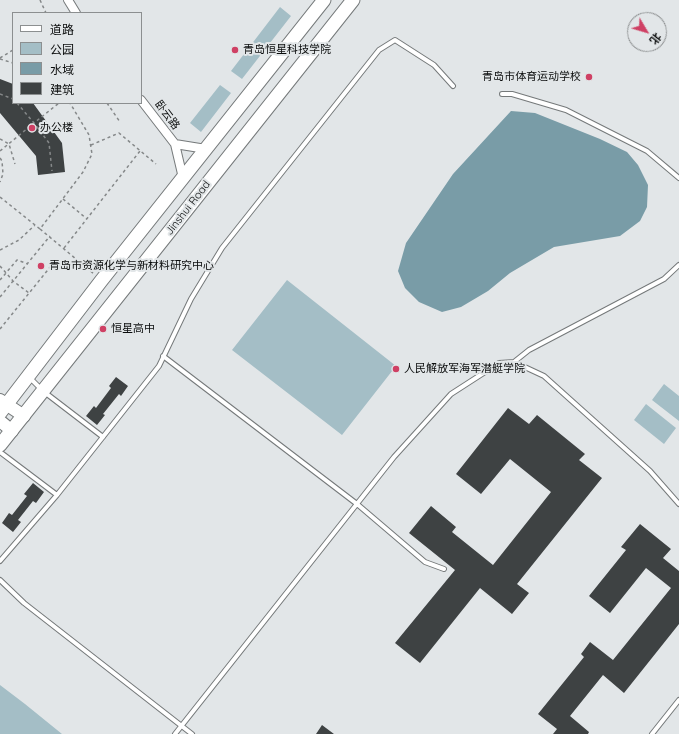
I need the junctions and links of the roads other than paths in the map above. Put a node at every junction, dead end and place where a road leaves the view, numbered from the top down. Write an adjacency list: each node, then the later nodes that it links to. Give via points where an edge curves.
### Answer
1 (68, 0): 4 (street)
2 (324, 0): 9 (main road, Jinshui Road)
3 (353, 0): 16 (main road, Jinshui Road)
4 (75, 12)
5 (453, 86): 13 (lane, via 434,65 395,40 379,50 222,248 191,299)
6 (502, 94): 11 (lane, via 512,94 566,110 648,151)
7 (142, 101): 8 (street, 卧云路)
8 (175, 144): 9 (street, 卧云路); 10 (street, 卧云路)
9 (206, 149): 10 (main road, Jinshui Road)
10 (183, 178): 15 (main road, Jinshui Road)
11 (679, 178)
12 (679, 265): 14 (lane, via 664,279 529,350)
13 (163, 356): 21 (lane, via 159,366); 25 (lane)
14 (514, 362): 25 (lane, via 499,363 451,394 394,457); 26 (lane, via 544,376 650,471)
15 (28, 376): 16 (lane); 17 (main road, Jinshui Road)
16 (43, 392): 18 (main road, Jinshui Road); 21 (lane)
17 (2, 406): 18 (main road)
18 (24, 416): 20 (main road, Jinshui Road)
19 (0, 421): 20 (main road)
20 (12, 431): 22 (main road, Jinshui Road)
21 (103, 437): 24 (lane)
22 (0, 445)
23 (0, 452): 24 (lane)
24 (56, 495): 27 (lane)
25 (357, 504): 28 (lane, via 425,562); 31 (lane)
26 (679, 504)
27 (0, 562)
28 (444, 569)
29 (0, 580): 31 (lane, via 24,603)
30 (679, 700): 34 (lane)
31 (182, 726): 32 (lane); 33 (lane)
32 (175, 734)
33 (192, 734)
34 (652, 734)

